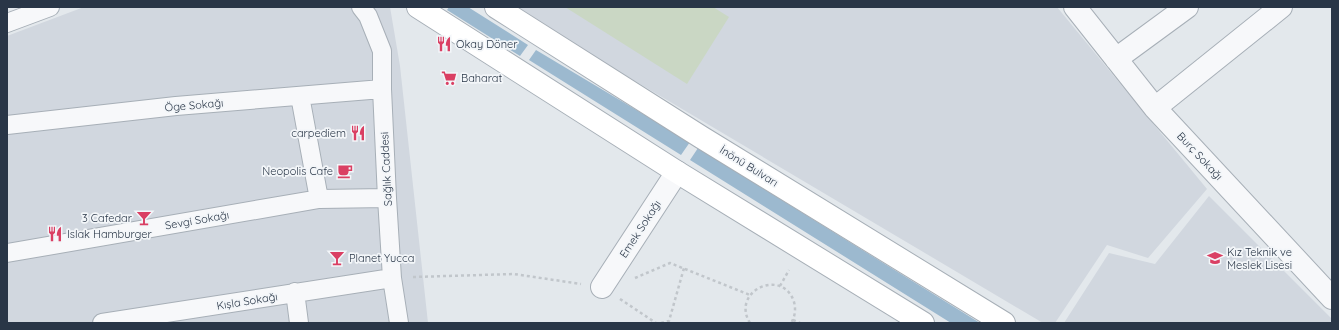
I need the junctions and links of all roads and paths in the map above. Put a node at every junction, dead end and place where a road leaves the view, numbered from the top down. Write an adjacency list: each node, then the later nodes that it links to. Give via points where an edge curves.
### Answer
1 (50, 7): 8 (street)
2 (418, 7): 14 (main road)
3 (496, 7): 36 (main road, İnönü Bulvarı, via 701,137)
4 (1075, 7): 9 (street, Burç Sokağı)
5 (1187, 7): 9 (street)
6 (1281, 7): 12 (street)
7 (365, 12): 10 (street, Sağlık Caddesi, via 382,51)
8 (7, 23)
9 (1116, 59): 12 (street, Burç Sokağı)
10 (382, 89): 11 (street, Öge Sokağı); 15 (street, Sağlık Caddesi)
11 (300, 96): 13 (street, Öge Sokağı, via 176,106); 16 (street)
12 (1155, 108): 25 (street, Burç Sokağı)
13 (7, 125)
14 (677, 172): 22 (street, Emek Sokağı); 35 (main road)
15 (387, 198): 16 (street, Sevgi Sokağı); 20 (street, Sağlık Caddesi)
16 (319, 199): 17 (street, Sevgi Sokağı)
17 (7, 253)
18 (684, 268): 22 (path, via 670,263 634,279); 24 (path); 32 (path, via 669,321)
19 (789, 270): 21 (path)
20 (392, 278): 22 (path, via 514,274); 23 (street, Kışla Sokağı); 30 (street, Sağlık Caddesi)
21 (780, 286): 24 (path, via 763,286); 27 (path, via 794,300 795,312)
22 (602, 287): 31 (path)
23 (295, 292): 26 (street, Kışla Sokağı); 29 (street)
24 (750, 295): 33 (path, via 746,311)
25 (1332, 298)
26 (162, 318): 28 (street, Kışla Sokağı)
27 (792, 322): 34 (path)
28 (102, 323)
29 (299, 323)
30 (399, 323)
31 (656, 323)
32 (661, 323)
33 (750, 323)
34 (800, 323)
35 (923, 323)
36 (1004, 323)

